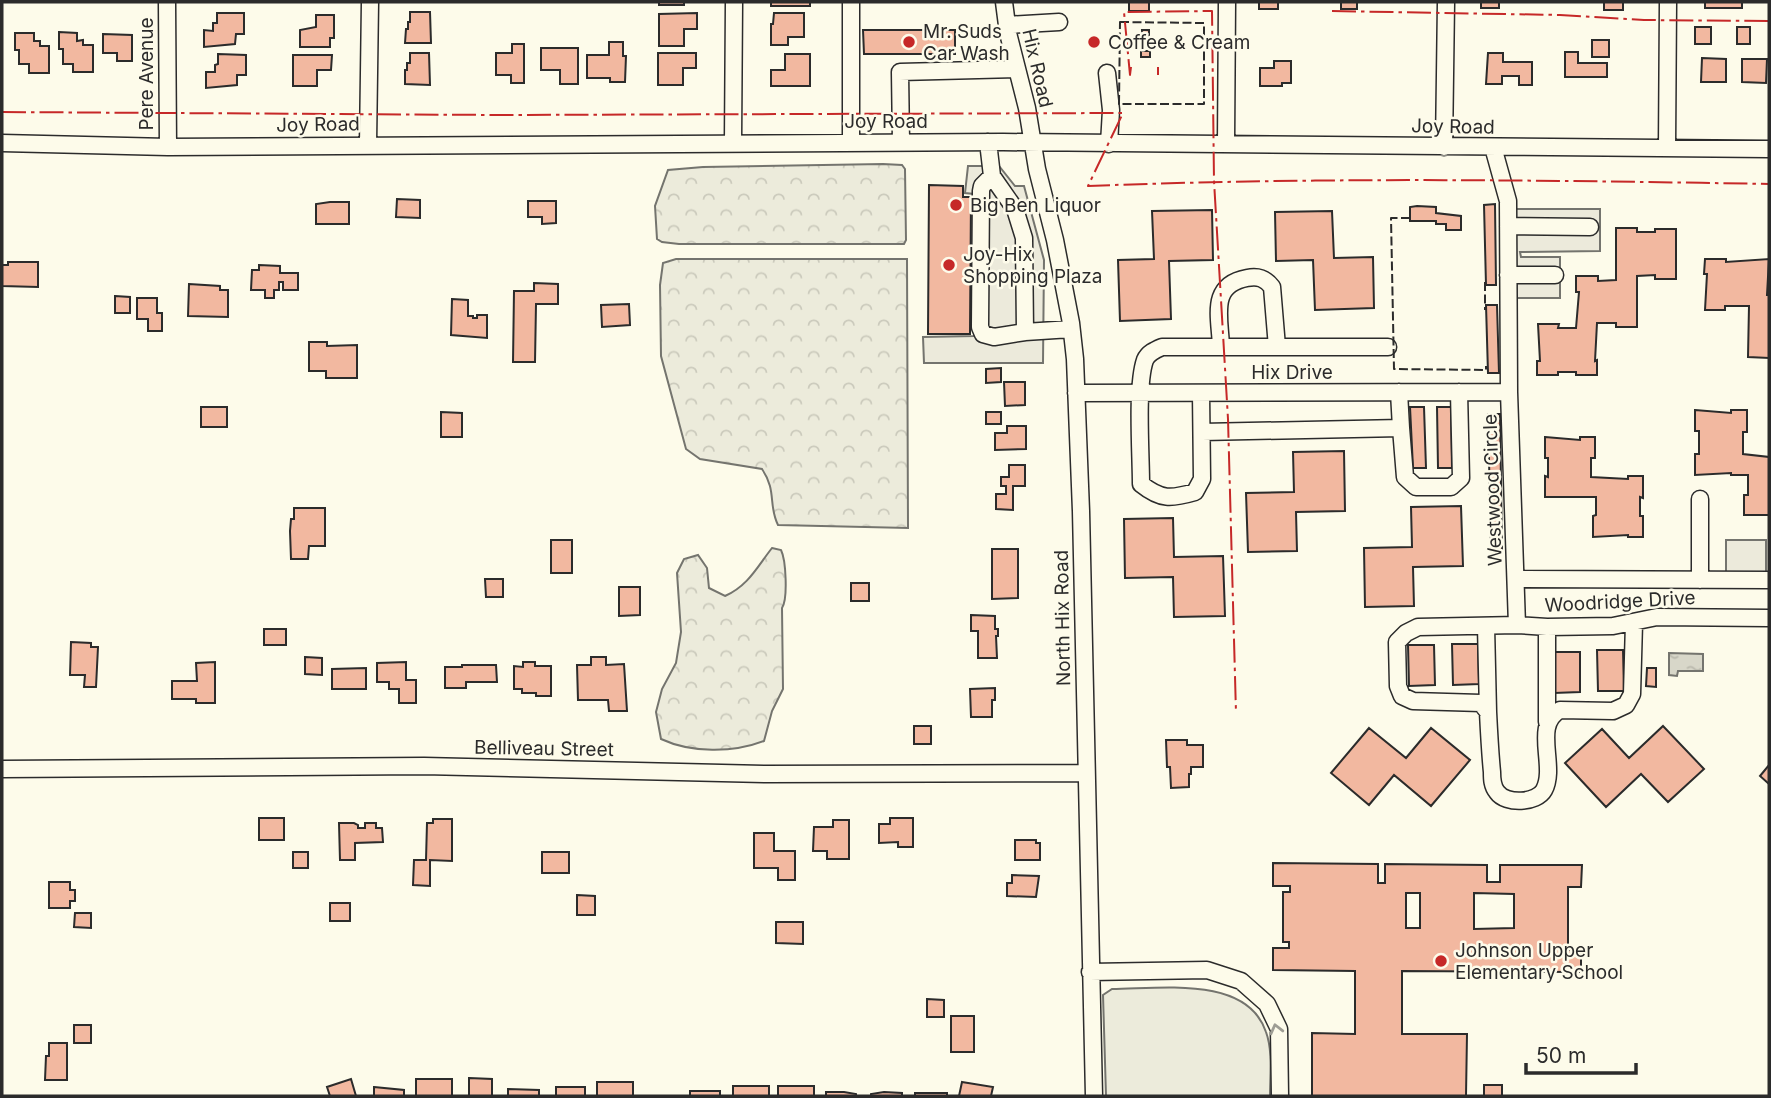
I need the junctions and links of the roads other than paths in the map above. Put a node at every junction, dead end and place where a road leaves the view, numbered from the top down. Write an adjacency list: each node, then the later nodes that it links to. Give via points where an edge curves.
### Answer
1 (167, 2): 22 (street, Pere Avenue)
2 (370, 2): 20 (street)
3 (734, 2): 13 (street)
4 (851, 2): 14 (street)
5 (1004, 2): 10 (street, Hix Road)
6 (1227, 2): 19 (street)
7 (1446, 2): 23 (street)
8 (1668, 2): 25 (street)
9 (1059, 22): 10 (street)
10 (1007, 25): 11 (street, Hix Road)
11 (1017, 69): 15 (street, via 900,72); 18 (street, Hix Road)
12 (1107, 72): 21 (street)
13 (733, 142): 14 (street, Joy Road); 20 (street, Joy Road)
14 (851, 142): 15 (street, Joy Road)
15 (901, 142): 16 (street, Joy Road)
16 (988, 142): 18 (street, Joy Road); 27 (street)
17 (2, 143): 22 (street, Joy Road)
18 (1033, 143): 21 (street, Joy Road); 32 (street, North Hix Road)
19 (1226, 143): 21 (street, Joy Road); 23 (street, Joy Road)
20 (368, 144): 22 (street, Joy Road)
21 (1109, 144)
22 (168, 147)
23 (1444, 147): 24 (street, Joy Road)
24 (1493, 147): 25 (street, Joy Road); 28 (street, Westwood Circle, via 1508,201)
25 (1667, 148): 26 (street, Joy Road)
26 (1769, 149)
27 (992, 176): 33 (street, via 1015,209 1024,238); 33 (street, via 981,191 980,327 983,334 994,337)
28 (1508, 226): 29 (street); 30 (street, Westwood Circle)
29 (1590, 227)
30 (1507, 275): 31 (street); 39 (street, Westwood Circle)
31 (1555, 275)
32 (1071, 329): 33 (street); 40 (street, North Hix Road)
33 (1025, 332)
34 (1222, 347): 35 (street); 35 (street, via 1219,297 1233,282 1258,277 1272,287); 41 (street, via 1152,351 1146,359)
35 (1277, 347): 36 (street)
36 (1388, 347)
37 (1399, 392): 38 (street, Hix Drive); 42 (street, Hix Drive); 43 (street)
38 (1459, 392): 39 (street, Hix Drive); 43 (street, via 1461,478 1451,487 1416,487 1405,477)
39 (1509, 392): 46 (street, Westwood Circle)
40 (1076, 393): 41 (street, Hix Drive); 57 (street, North Hix Road)
41 (1141, 393): 42 (street, Hix Drive); 44 (street, via 1141,484 1153,494 1173,498 1195,492 1202,479)
42 (1201, 393): 44 (street)
43 (1401, 428): 44 (street)
44 (1202, 432)
45 (1700, 499): 47 (street)
46 (1516, 579): 47 (street, Westwood Circle); 51 (street, Woodridge Drive)
47 (1700, 580): 48 (street, Westwood Circle)
48 (1769, 580)
49 (1769, 618): 50 (street, Woodridge Drive, via 1657,617)
50 (1634, 623): 53 (street, Woodridge Drive); 55 (street, via 1632,694 1626,705 1613,711 1560,710)
51 (1517, 625): 52 (street); 53 (street, Woodridge Drive)
52 (1486, 626): 54 (street); 54 (street, via 1418,627 1406,633 1397,642 1398,686 1402,696 1413,701 1481,703)
53 (1547, 627): 55 (street)
54 (1488, 712): 55 (street, via 1492,782 1506,800 1532,800 1542,793 1547,783)
55 (1547, 722)
56 (2, 769): 57 (street, Belliveau Street, via 424,766 766,774)
57 (1086, 773): 58 (street, North Hix Road)
58 (1090, 972): 59 (street, North Hix Road); 60 (street, one-way to 58, via 1279,1029 1267,1004 1241,981 1207,970)
59 (1094, 1096)
60 (1280, 1096)

